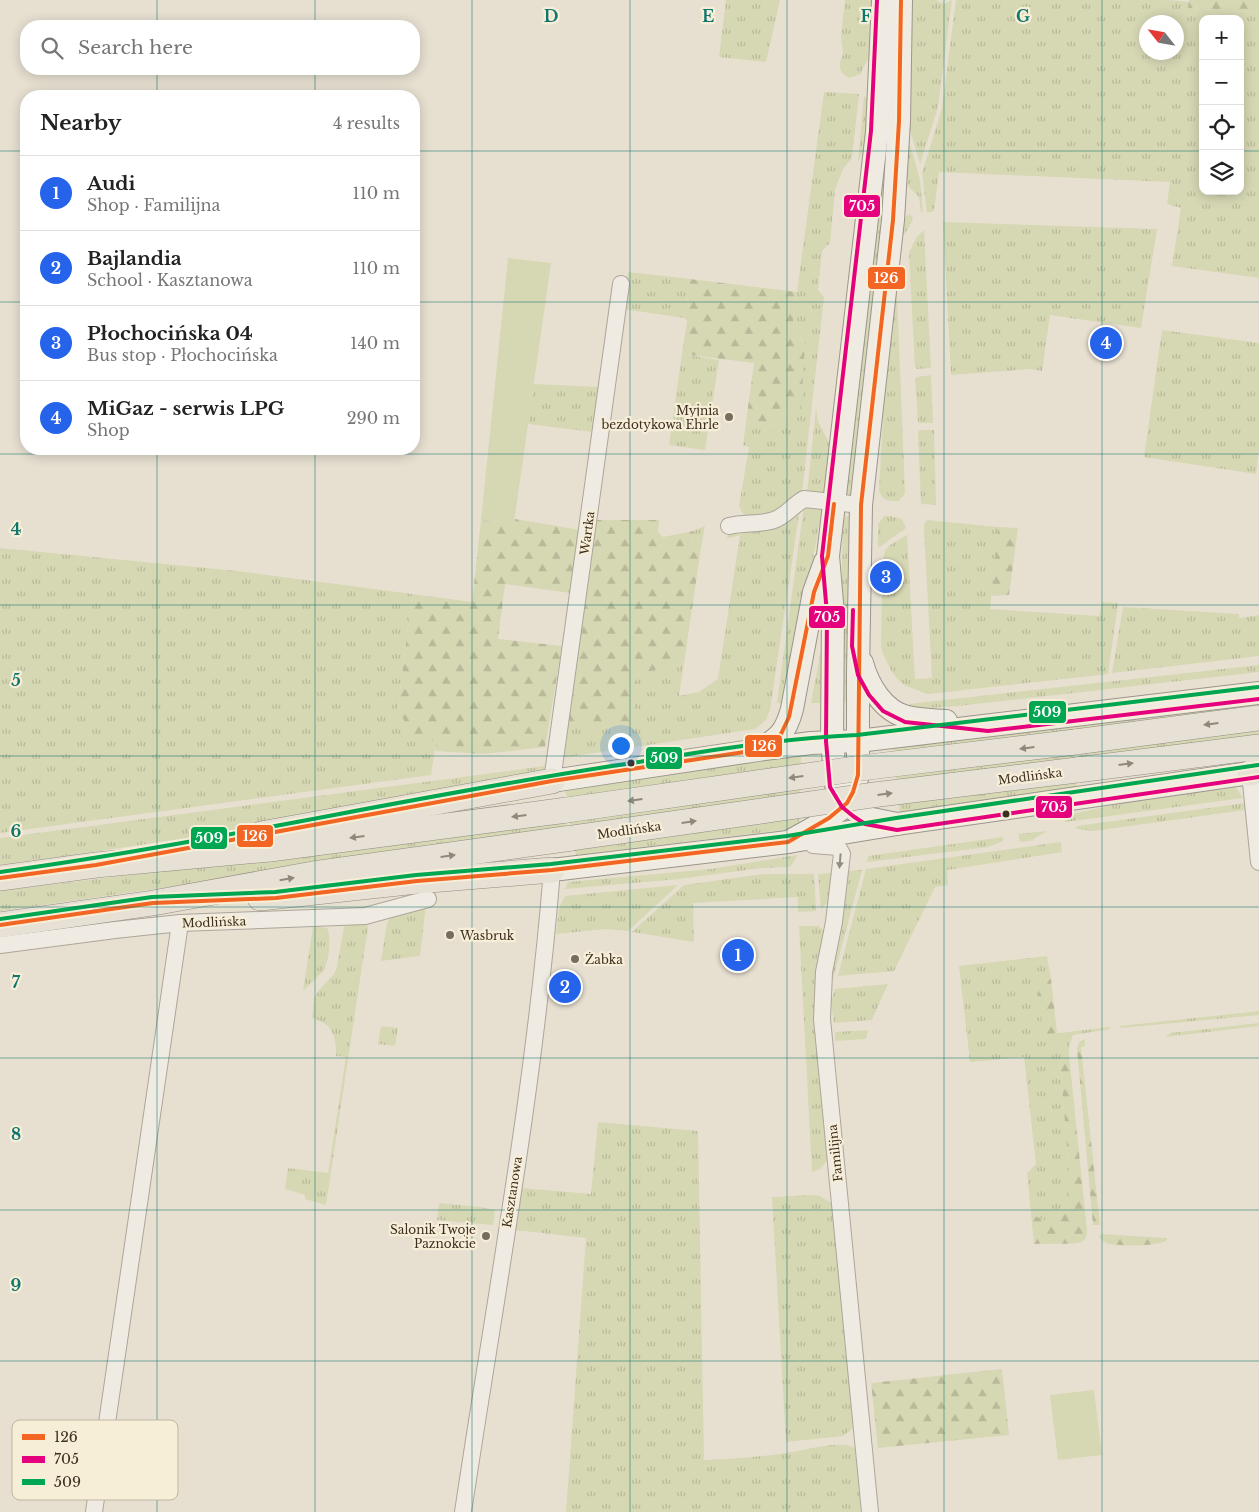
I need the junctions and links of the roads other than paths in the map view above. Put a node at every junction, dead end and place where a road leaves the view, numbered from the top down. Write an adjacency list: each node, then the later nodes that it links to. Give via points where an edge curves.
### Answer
1 (883, 0): 4 (main road, via 877,132)
2 (901, 0): 5 (main road, via 893,220)
3 (620, 284): 17 (street, Wartka)
4 (834, 502): 5 (street); 6 (street, via 804,499 776,520); 7 (main road)
5 (861, 505): 8 (main road)
6 (729, 526)
7 (828, 556): 12 (main road, via 833,614); 15 (main road, via 814,592 788,725 777,740)
8 (858, 646): 11 (main road, via 864,672 874,692 888,707 906,716); 13 (main road)
9 (1259, 693): 11 (main road)
10 (1259, 718): 22 (main road, one-way to 22, bridge, via 869,767 270,849)
11 (987, 725): 13 (main road)
12 (832, 741): 13 (main road); 15 (main road); 18 (main road, via 836,785)
13 (858, 741): 18 (main road, via 858,775)
14 (1259, 748): 26 (main road, Modlińska, one-way to 14, bridge, via 313,874 873,795)
15 (758, 750): 17 (main road)
16 (1254, 772): 19 (main road); 21 (street)
17 (552, 781): 22 (main road)
18 (847, 803): 19 (main road, via 867,818); 20 (main road, via 829,818)
19 (897, 824): 20 (main road)
20 (788, 842): 23 (main road); 32 (street, Familijna, one-way to 32, via 838,846 842,854 824,972 822,1019)
21 (1259, 862)
22 (96, 865): 24 (main road)
23 (552, 870): 26 (main road, via 417,881 276,898); 31 (street, Kasztanowa, via 520,1144)
24 (0, 878)
25 (428, 899): 27 (street, Modlińska, via 365,916)
26 (153, 903): 28 (main road, Modlińska)
27 (180, 923): 29 (street, Modlińska); 30 (street)
28 (0, 925)
29 (0, 945)
30 (107, 1420)
31 (463, 1512)
32 (870, 1512)

